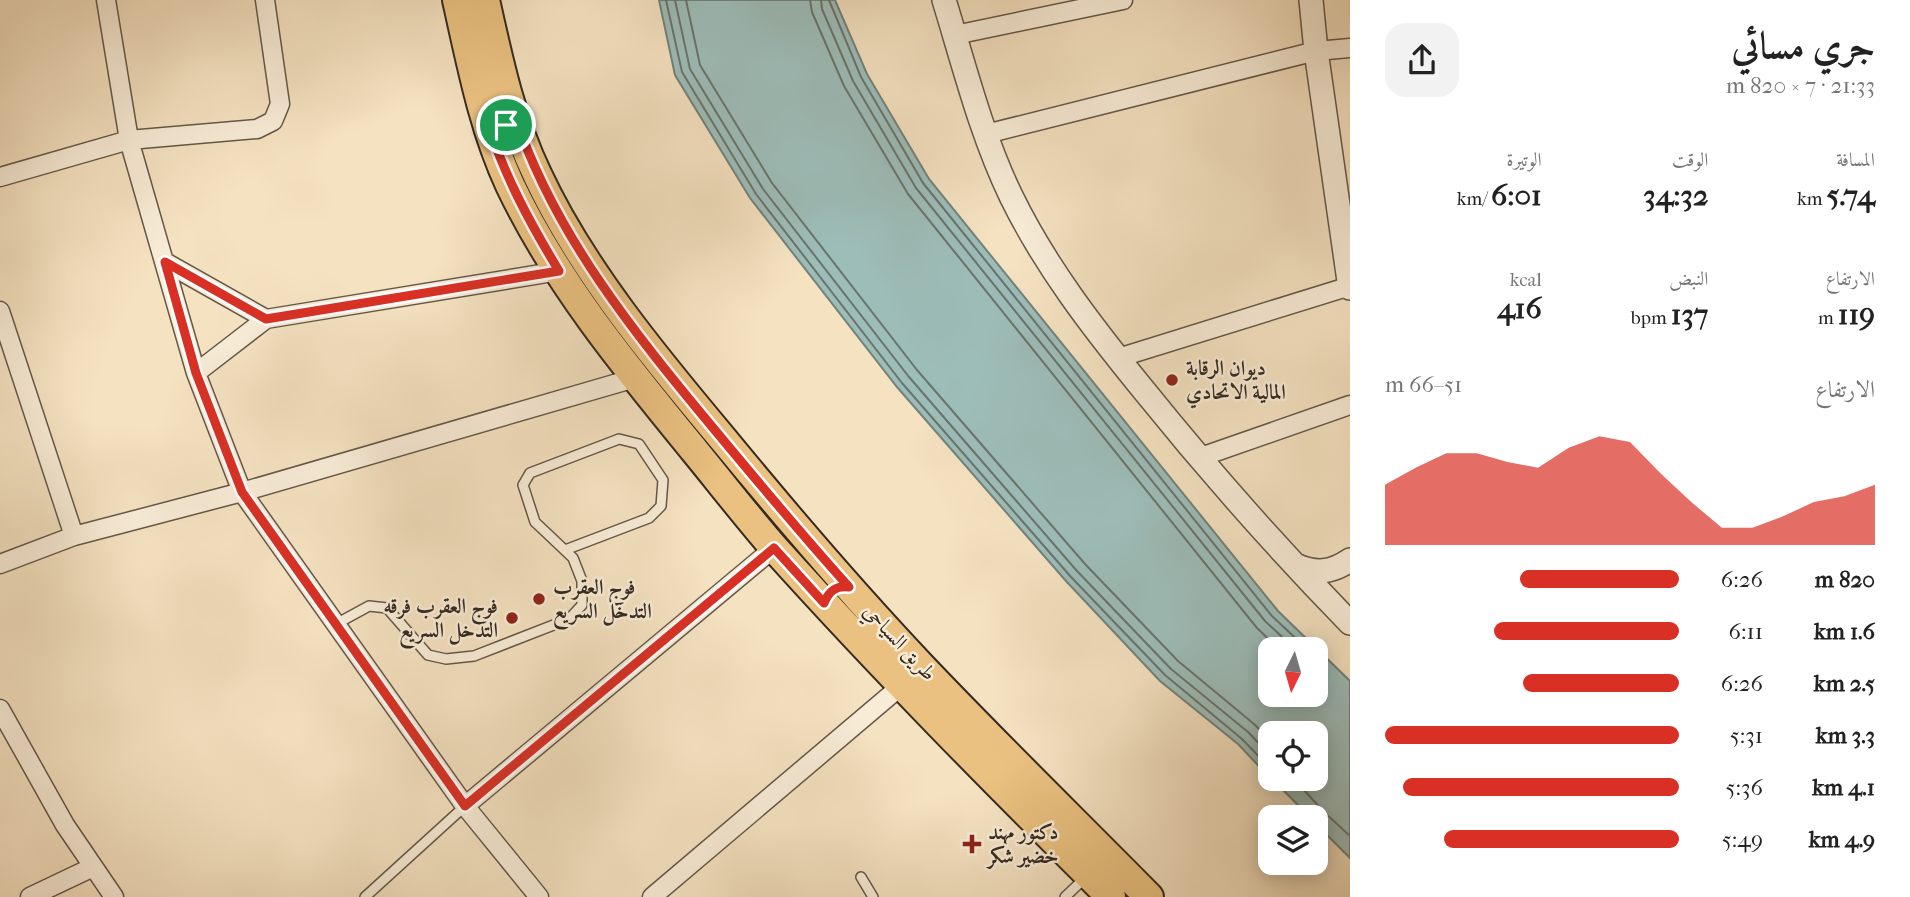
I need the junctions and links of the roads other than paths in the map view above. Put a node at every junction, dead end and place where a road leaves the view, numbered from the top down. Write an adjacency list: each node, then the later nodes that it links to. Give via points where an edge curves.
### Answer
1 (106, 0): 14 (street)
2 (265, 0): 14 (street, via 280,104 273,121 257,129)
3 (457, 0): 12 (main road, طريق السياحي)
4 (485, 0): 11 (main road, طريق السياحي)
5 (944, 0): 8 (street)
6 (1123, 0): 8 (street)
7 (1311, 0): 10 (street)
8 (955, 35): 13 (street)
9 (1350, 48): 10 (street)
10 (1316, 51): 13 (street); 18 (street)
11 (515, 116): 12 (main road, via 500,127); 15 (main road, طريق السياحي)
12 (488, 124): 16 (main road, طريق السياحي)
13 (986, 134): 24 (street, via 1011,196 1062,285)
14 (129, 140): 17 (street); 19 (street)
15 (528, 152): 16 (main road, via 508,152); 30 (main road, طريق السياحي, via 557,215 657,361)
16 (501, 162): 20 (main road, طريق السياحي)
17 (0, 177)
18 (1344, 194): 21 (street)
19 (165, 262): 23 (street); 25 (street)
20 (559, 271): 23 (street); 26 (main road, طريق السياحي)
21 (1350, 287): 24 (street)
22 (0, 311): 32 (street)
23 (266, 319): 25 (street)
24 (1118, 358): 28 (street)
25 (196, 373): 29 (street)
26 (635, 378): 29 (street); 31 (main road, طريق السياحي)
27 (1350, 405): 28 (street)
28 (1198, 458): 37 (street)
29 (242, 492): 32 (street); 41 (street)
30 (768, 494): 31 (main road, via 762,508); 38 (main road, طريق السياحي)
31 (746, 513): 33 (main road, طريق السياحي)
32 (74, 536): 36 (street)
33 (774, 548): 39 (main road, طريق السياحي); 44 (street)
34 (565, 551): 34 (lane, via 535,522 523,485 530,473 619,439 639,444 663,480 661,506 649,518); 41 (lane, via 573,558 582,581 582,605 569,619 474,656 446,659 428,654 387,608 369,606)
35 (1350, 560): 37 (street, via 1323,572)
36 (0, 564)
37 (1292, 564): 40 (street)
38 (849, 587): 39 (main road, via 837,587); 56 (main road, طريق السياحي)
39 (824, 603): 42 (main road, طريق السياحي)
40 (1350, 623)
41 (336, 624): 44 (street)
42 (901, 686): 46 (main road, طريق السياحي); 52 (street)
43 (2, 718): 45 (street)
44 (465, 806): 50 (lane); 51 (street)
45 (93, 867): 48 (street); 49 (street)
46 (1089, 875): 54 (lane); 55 (main road, طريق السياحي)
47 (861, 877): 53 (lane)
48 (30, 897)
49 (114, 897)
50 (365, 897)
51 (539, 897)
52 (652, 897)
53 (873, 897)
54 (1065, 897)
55 (1111, 897)
56 (1149, 897)

